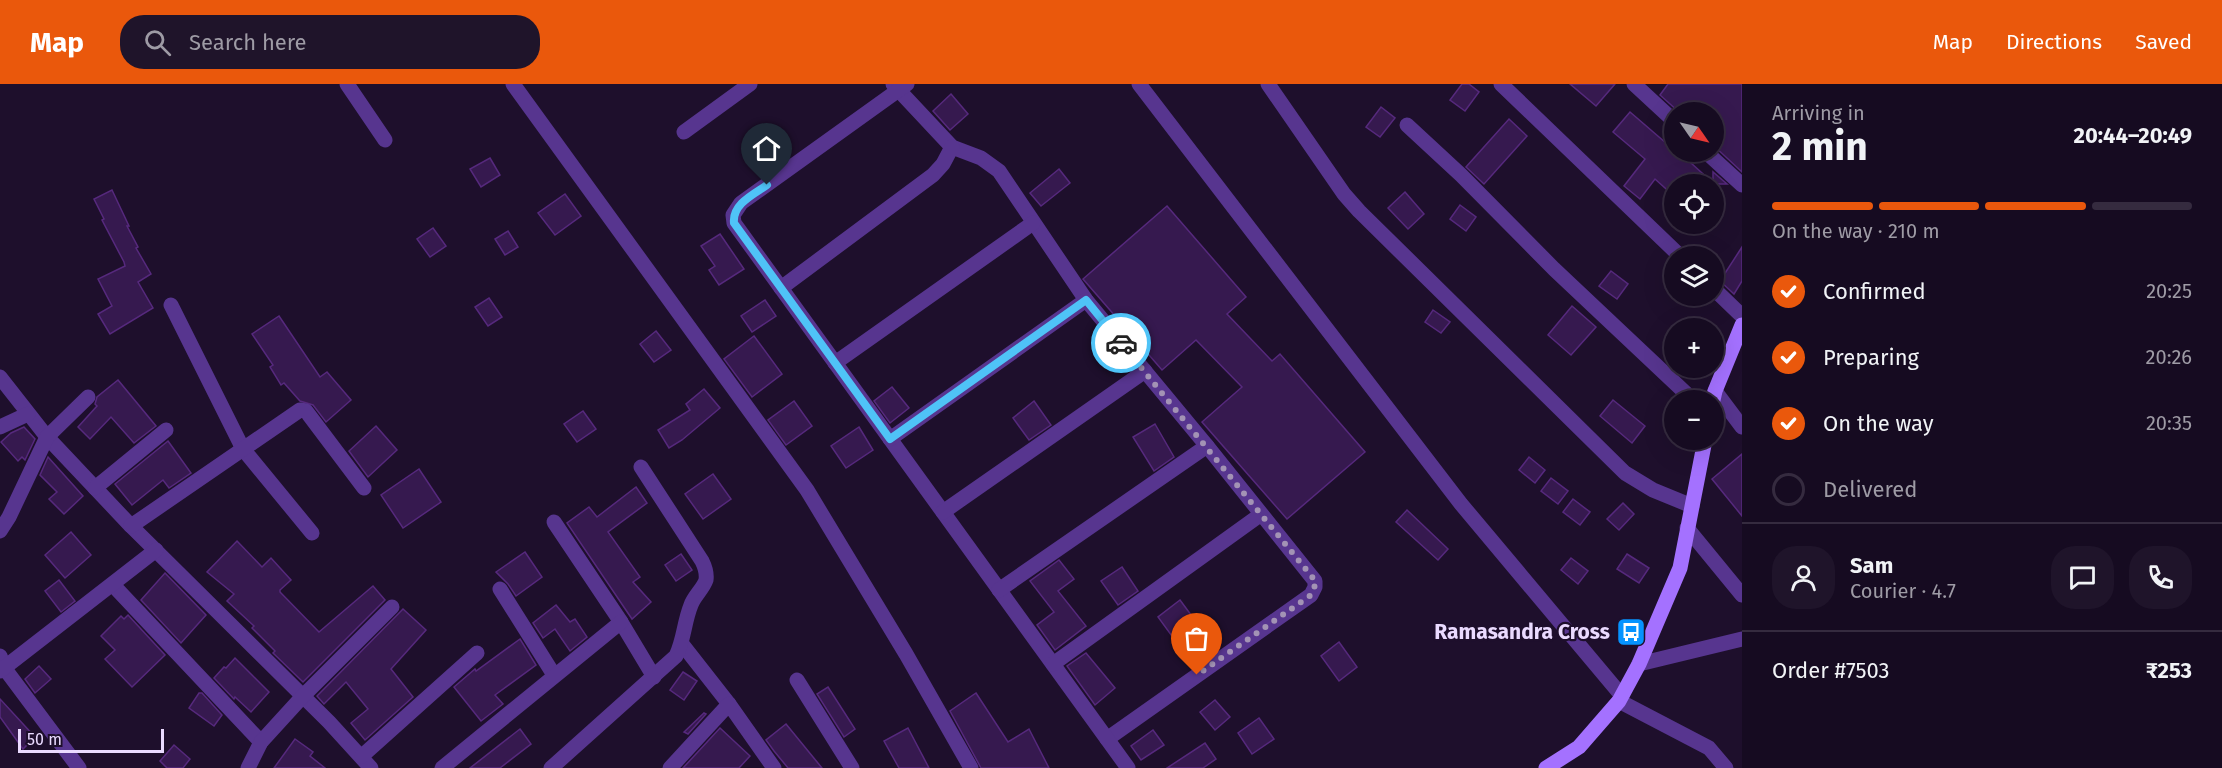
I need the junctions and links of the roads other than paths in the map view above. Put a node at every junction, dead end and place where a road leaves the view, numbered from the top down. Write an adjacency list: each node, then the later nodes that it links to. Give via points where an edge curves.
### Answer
1 (347, 84): 12 (street)
2 (513, 84): 80 (street, via 807,490)
3 (750, 84): 11 (street)
4 (1139, 84): 68 (street, via 1461,504)
5 (1268, 84): 43 (street, via 1359,211 1625,473)
6 (1501, 84): 17 (street)
7 (1634, 84): 9 (street)
8 (899, 86): 13 (street); 18 (street, via 737,209 734,223)
9 (1664, 112)
10 (1407, 125): 27 (street)
11 (684, 132)
12 (385, 140)
13 (952, 147): 16 (street, via 981,158 999,171); 18 (street, via 933,175)
14 (1717, 162): 15 (street)
15 (1742, 185)
16 (1033, 223): 20 (street); 24 (street)
17 (1670, 246)
18 (781, 288): 24 (street)
19 (1724, 299): 22 (street)
20 (1086, 300): 25 (street); 36 (street)
21 (171, 305): 38 (street)
22 (1742, 316)
23 (1742, 325): 28 (main road)
24 (836, 363): 36 (street)
25 (1145, 371): 37 (street); 44 (street)
26 (0, 376): 31 (street)
27 (1683, 390)
28 (1716, 390)
29 (88, 397): 35 (street)
30 (1724, 407): 33 (street)
31 (28, 414): 32 (street); 35 (street)
32 (0, 427)
33 (1742, 427)
34 (166, 430): 41 (street)
35 (46, 437): 41 (street); 49 (street)
36 (890, 439): 44 (street)
37 (1207, 446): 45 (street); 54 (street)
38 (243, 449): 42 (street, via 304,410); 47 (street); 50 (street)
39 (1703, 450): 43 (main road)
40 (642, 467): 59 (street, via 705,568 705,583 692,602)
41 (95, 488): 47 (street)
42 (364, 488)
43 (1692, 506): 48 (main road)
44 (943, 512): 54 (street)
45 (1260, 515): 61 (street); 70 (street, via 1313,578 1315,587 1311,595)
46 (554, 522): 57 (street)
47 (131, 526): 51 (street)
48 (1688, 528): 55 (street); 62 (main road, via 1680,568)
49 (0, 531)
50 (312, 533)
51 (156, 550): 52 (street); 67 (street)
52 (113, 585): 63 (street); 71 (street)
53 (500, 589): 64 (street)
54 (999, 590): 61 (street)
55 (1742, 595)
56 (392, 607): 67 (street)
57 (621, 622): 64 (street); 65 (street)
58 (1742, 639): 62 (street)
59 (682, 644): 65 (street, via 676,656); 69 (street)
60 (477, 652): 72 (street)
61 (1053, 664): 70 (street)
62 (1639, 664): 68 (main road)
63 (2, 666): 73 (street)
64 (554, 675): 75 (street)
65 (654, 677): 76 (street)
66 (797, 680): 79 (street)
67 (303, 696): 71 (street); 72 (street)
68 (1620, 699): 82 (main road, via 1579,747); 83 (street, via 1709,748)
69 (729, 704): 77 (street); 78 (street)
70 (1107, 739): 81 (street)
71 (261, 742): 74 (street)
72 (367, 762)
73 (79, 768)
74 (248, 768)
75 (442, 768)
76 (551, 768)
77 (670, 768)
78 (774, 768)
79 (852, 768)
80 (971, 768)
81 (1128, 768)
82 (1546, 768)
83 (1726, 768)

